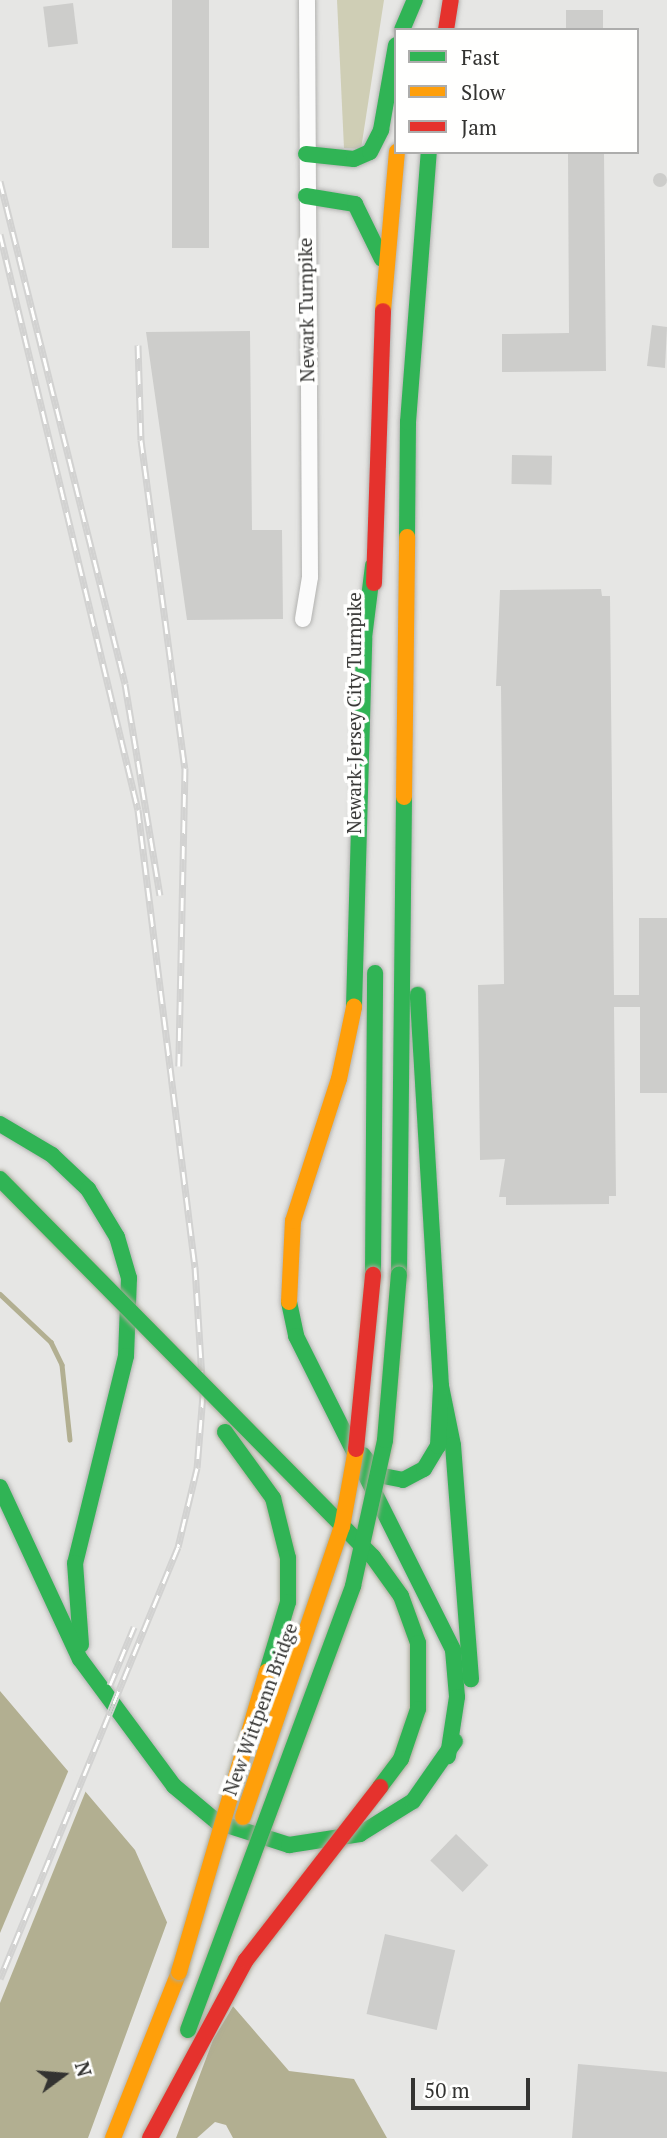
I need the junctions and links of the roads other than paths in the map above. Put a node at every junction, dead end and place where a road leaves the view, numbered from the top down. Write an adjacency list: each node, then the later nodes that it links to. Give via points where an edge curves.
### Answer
1 (307, 0): 8 (street, Newark Turnpike)
2 (417, 0): 4 (highway); 5 (highway)
3 (451, 0): 6 (highway)
4 (403, 28)
5 (414, 28)
6 (446, 28)
7 (394, 57): 8 (highway, via 381,130 370,152 354,159)
8 (306, 154): 11 (street, Newark Turnpike)
9 (397, 154): 12 (highway, Newark-Jersey City Turnpike)
10 (429, 154): 15 (highway, via 408,413)
11 (306, 196): 12 (highway, via 355,204 372,229); 14 (street, Newark Turnpike, via 310,577)
12 (385, 272): 13 (highway, Newark-Jersey City Turnpike)
13 (373, 566): 16 (highway, Newark-Jersey City Turnpike); 22 (highway, via 364,638 358,994 339,1079 293,1221 285,1271 296,1336)
14 (303, 619)
15 (405, 778): 21 (highway); 28 (highway, bridge, via 399,1275 384,1440 353,1586)
16 (376, 913)
17 (376, 955): 26 (highway, New Wittpenn Bridge, bridge, via 373,1275 363,1410 335,1553 284,1709)
18 (0, 1124): 24 (highway, via 61,1162 88,1189 117,1237 129,1278 126,1356 75,1563 74,1615)
19 (0, 1178): 28 (highway, bridge, via 373,1557 401,1596 418,1643 418,1709 401,1759 240,1969)
20 (0, 1205): 26 (highway, bridge, via 240,1448 266,1484 286,1542 282,1630)
21 (441, 1386): 22 (highway, via 438,1446 409,1478 374,1472); 25 (highway, via 453,1446 471,1662 467,1709)
22 (342, 1424): 25 (highway, via 453,1650 458,1686)
23 (0, 1487): 24 (highway, via 51,1608)
24 (88, 1672): 25 (highway, via 184,1797 258,1840 304,1845 360,1834 413,1801)
25 (448, 1756)
26 (179, 1972): 27 (highway, New Wittpenn Bridge)
27 (113, 2138)
28 (150, 2138)

